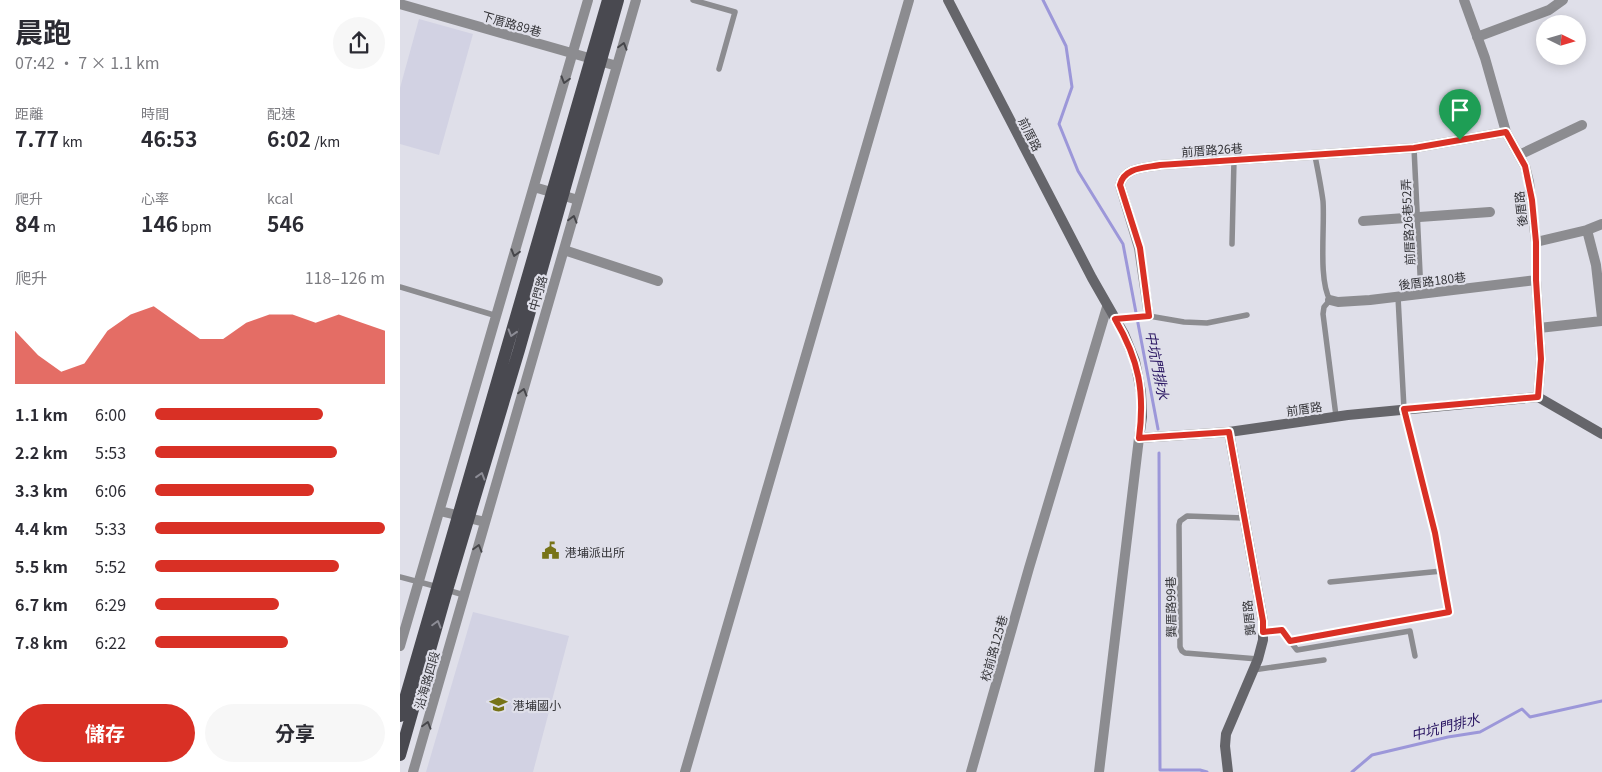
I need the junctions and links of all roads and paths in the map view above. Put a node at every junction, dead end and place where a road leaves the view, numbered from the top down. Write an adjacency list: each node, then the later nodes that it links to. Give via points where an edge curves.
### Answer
1 (588, 0): 12 (street)
2 (608, 0): 13 (main road, 中門路)
3 (618, 0): 13 (main road, 中門路)
4 (636, 0): 14 (street, 中門路, one-way to 4)
5 (693, 0): 15 (lane, via 735,12)
6 (909, 0): 73 (street)
7 (948, 0): 39 (street, 前厝路)
8 (1464, 0): 11 (street, 後厝路)
9 (1563, 0): 11 (street, via 1549,10)
10 (400, 4): 12 (street, 下厝路89巷)
11 (1477, 37): 17 (street, 後厝路)
12 (573, 54): 13 (street, 下厝路89巷); 22 (street, one-way to 22)
13 (596, 60): 14 (street, 下厝路89巷); 23 (main road, 中門路)
14 (617, 66): 24 (street, 中門路)
15 (720, 69)
16 (1582, 125): 19 (street)
17 (1506, 132): 18 (street, 前厝路26巷); 19 (street, 後厝路)
18 (1414, 148): 20 (street, 前厝路26巷); 26 (lane, 前厝路26巷52弄)
19 (1519, 155): 30 (street, 後厝路, via 1529,182)
20 (1316, 156): 21 (street, 前厝路26巷); 38 (lane, via 1323,202 1323,257)
21 (1234, 160): 31 (lane); 42 (street, 前厝路26巷, via 1160,165 1126,173 1122,178 1120,185 1142,262)
22 (534, 187): 23 (street); 41 (street, one-way to 41)
23 (558, 195): 24 (street); 53 (main road, 中門路)
24 (578, 200): 32 (street, 中門路, one-way to 24)
25 (1490, 212): 26 (street)
26 (1417, 217): 27 (street); 36 (lane, 前厝路26巷52弄)
27 (1363, 222)
28 (1602, 224): 29 (street)
29 (1587, 230): 30 (street); 44 (street, via 1597,272)
30 (1536, 242): 33 (street, 後厝路)
31 (1232, 244)
32 (564, 250): 34 (street); 55 (street, 中門路, one-way to 32)
33 (1536, 280): 36 (street, 後厝路180巷); 45 (street, 後厝路)
34 (658, 281)
35 (400, 287): 41 (lane)
36 (1421, 294): 37 (street, 後厝路180巷)
37 (1398, 297): 38 (street, 後厝路180巷); 47 (lane)
38 (1330, 300): 48 (lane, via 1323,314)
39 (1107, 307): 43 (street, 前厝路); 74 (street, 校前路125巷)
40 (1247, 315): 42 (lane, via 1207,323)
41 (497, 316): 52 (street)
42 (1146, 316): 43 (lane)
43 (1115, 319): 51 (street, 前厝路, via 1137,369 1142,417)
44 (1602, 320): 45 (street)
45 (1539, 328): 46 (street, 後厝路)
46 (1538, 397): 47 (street, 前厝路); 50 (street)
47 (1404, 409): 48 (street, 前厝路); 56 (lane)
48 (1336, 416): 49 (street, 前厝路)
49 (1229, 432): 51 (street, 前厝路); 54 (street, 龔厝路)
50 (1602, 434)
51 (1139, 438): 75 (street)
52 (440, 511): 53 (street); 59 (street)
53 (463, 516): 55 (street); 60 (main road, 中門路)
54 (1244, 518): 62 (street, 龔厝路); 66 (lane, 龔厝路99巷, via 1187,516 1178,525 1182,651)
55 (485, 522): 61 (street, 中門路, one-way to 55)
56 (1442, 571): 58 (lane); 63 (lane, via 1449,612)
57 (400, 577): 59 (lane)
58 (1330, 582)
59 (418, 583): 60 (lane); 64 (street)
60 (442, 588): 61 (lane); 69 (main road, 沿海路四段); 70 (main road, 沿海路四段, one-way to 60)
61 (464, 595): 72 (street, 沿海路四段, one-way to 61)
62 (1263, 632): 63 (lane, via 1282,630); 66 (street, 龔厝路)
63 (1290, 641): 65 (lane, via 1297,650 1410,631)
64 (400, 646)
65 (1414, 656)
66 (1258, 659): 68 (street, 龔厝路)
67 (1324, 660): 68 (lane)
68 (1253, 670): 71 (street, 龔厝路, via 1226,734)
69 (400, 716)
70 (400, 755)
71 (1228, 769)
72 (413, 772)
73 (686, 772)
74 (971, 772)
75 (1099, 772)

